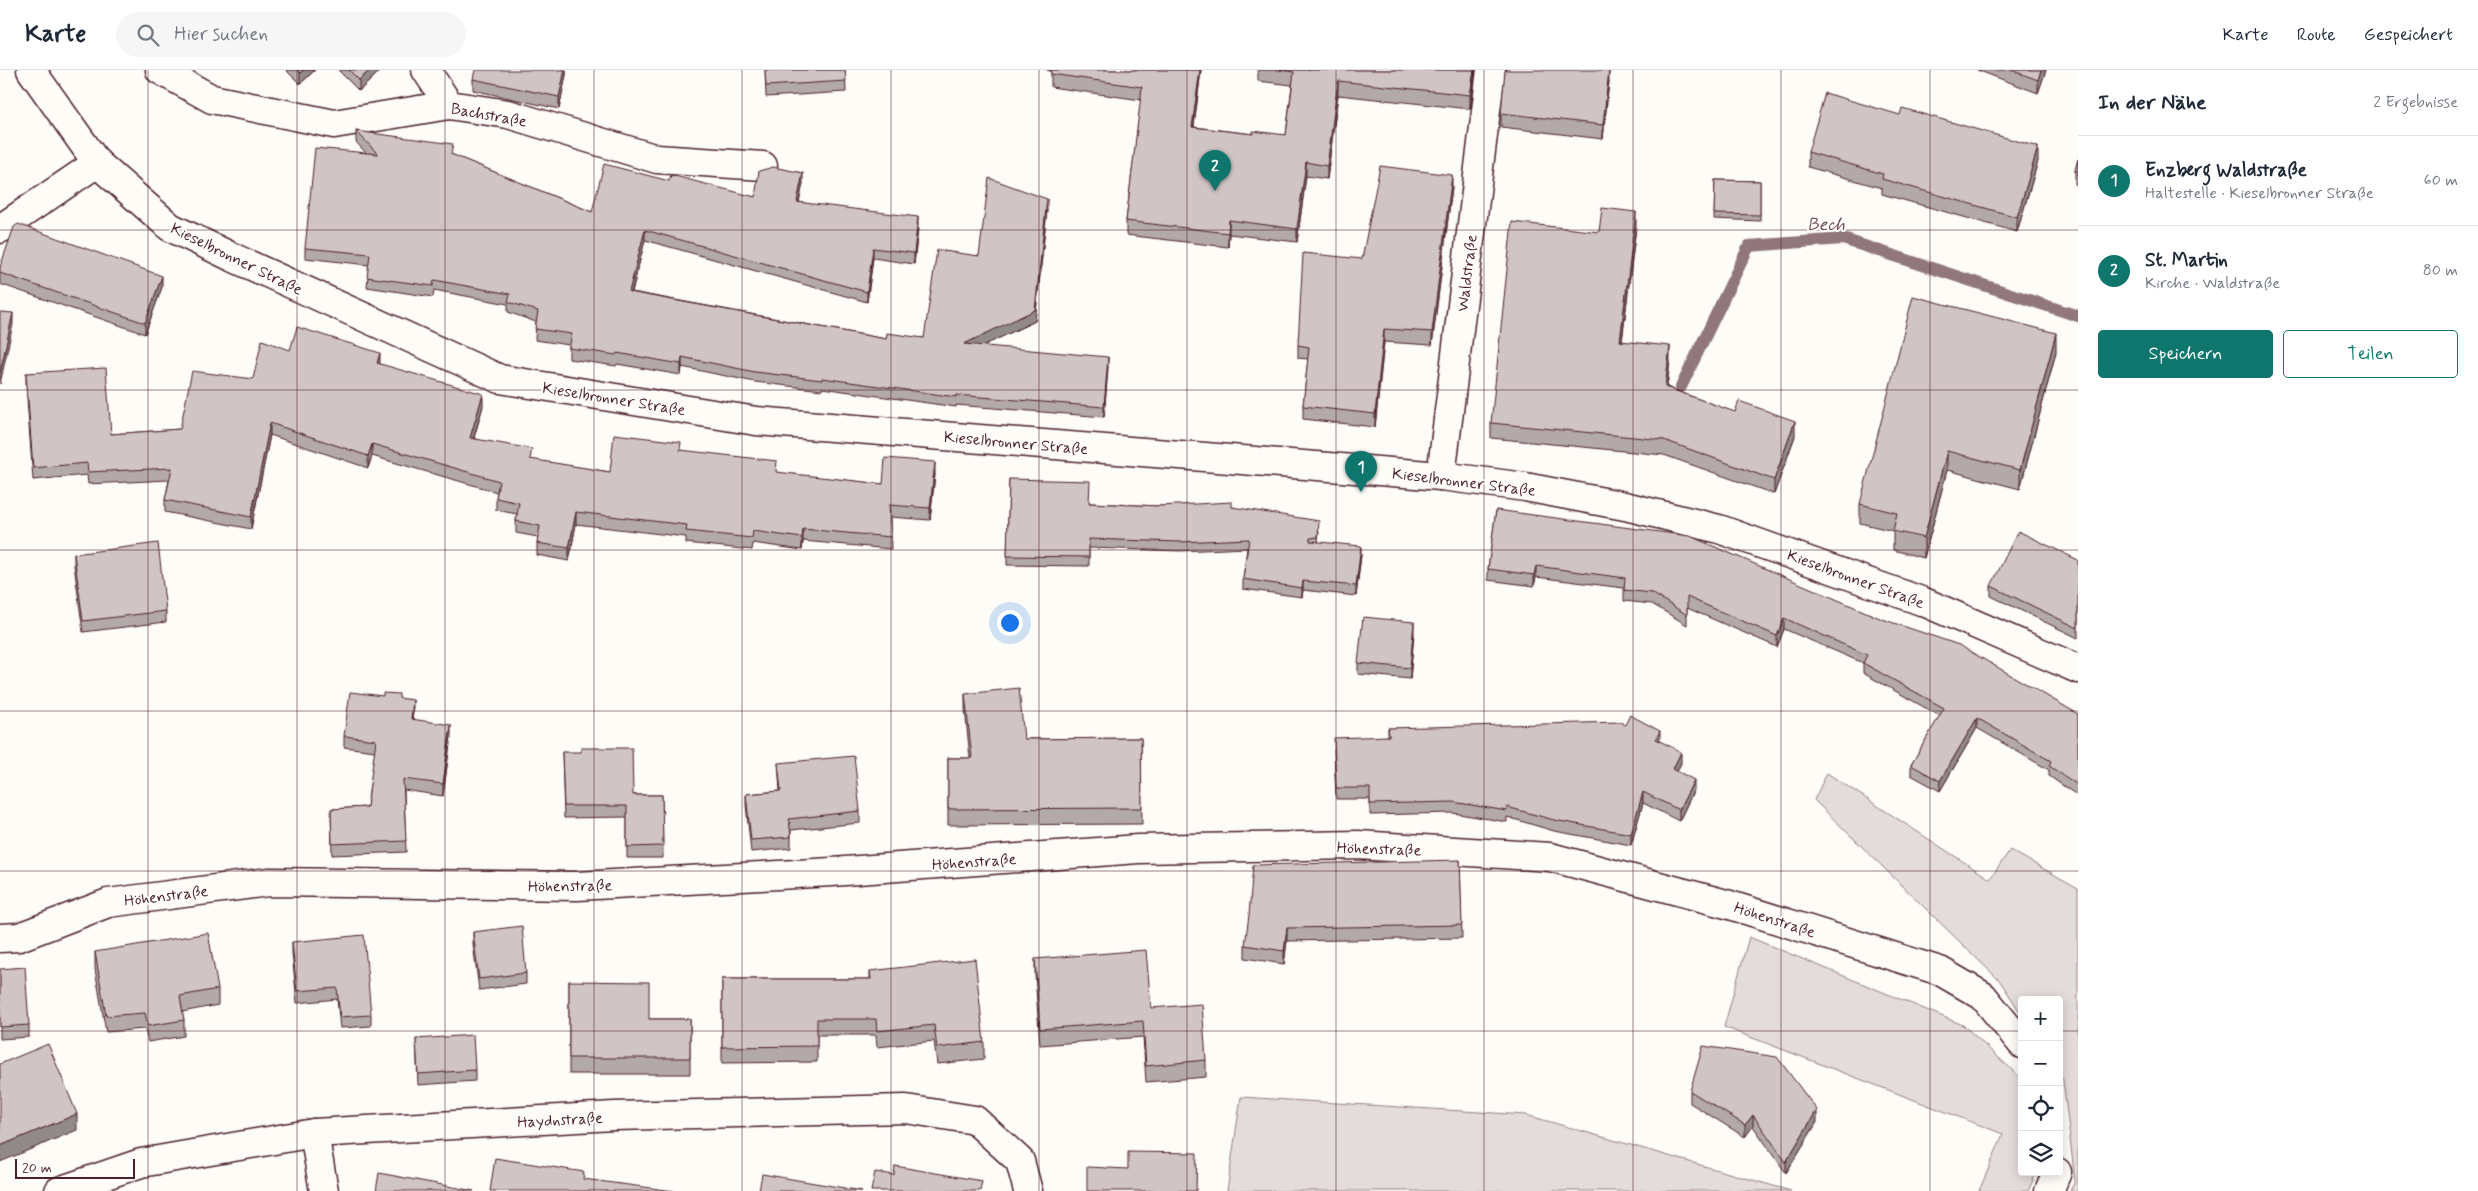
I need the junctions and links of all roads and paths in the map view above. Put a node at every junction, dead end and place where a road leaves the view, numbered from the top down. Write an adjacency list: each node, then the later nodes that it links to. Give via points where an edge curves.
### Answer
1 (31, 70): 6 (street, Kieselbronner Straße)
2 (160, 70): 5 (street, Bachstraße, via 212,98 334,124)
3 (426, 70): 5 (street)
4 (1491, 70): 9 (street, Waldstraße)
5 (449, 105): 7 (street, Bachstraße, via 508,114 657,159)
6 (97, 163): 8 (street); 9 (street, Kieselbronner Straße, via 170,227 500,379 756,421)
7 (763, 166)
8 (0, 229)
9 (1441, 476): 10 (street, Kieselbronner Straße, via 1526,487 1719,529 1924,602)
10 (2078, 669)
11 (0, 938): 12 (street, Höhenstraße, via 19,937 108,903 269,882 577,886 832,872 1138,848 1358,845 1550,857 1730,905 1940,971 1983,996)
12 (2020, 1041)
13 (314, 1134): 15 (street, Haydnstraße, via 141,1163); 16 (street); 17 (street, Haydnstraße, via 614,1116 906,1109 976,1120 1020,1161)
14 (2056, 1176): 18 (street)
15 (60, 1191)
16 (324, 1191)
17 (1028, 1191)
18 (2049, 1191)

